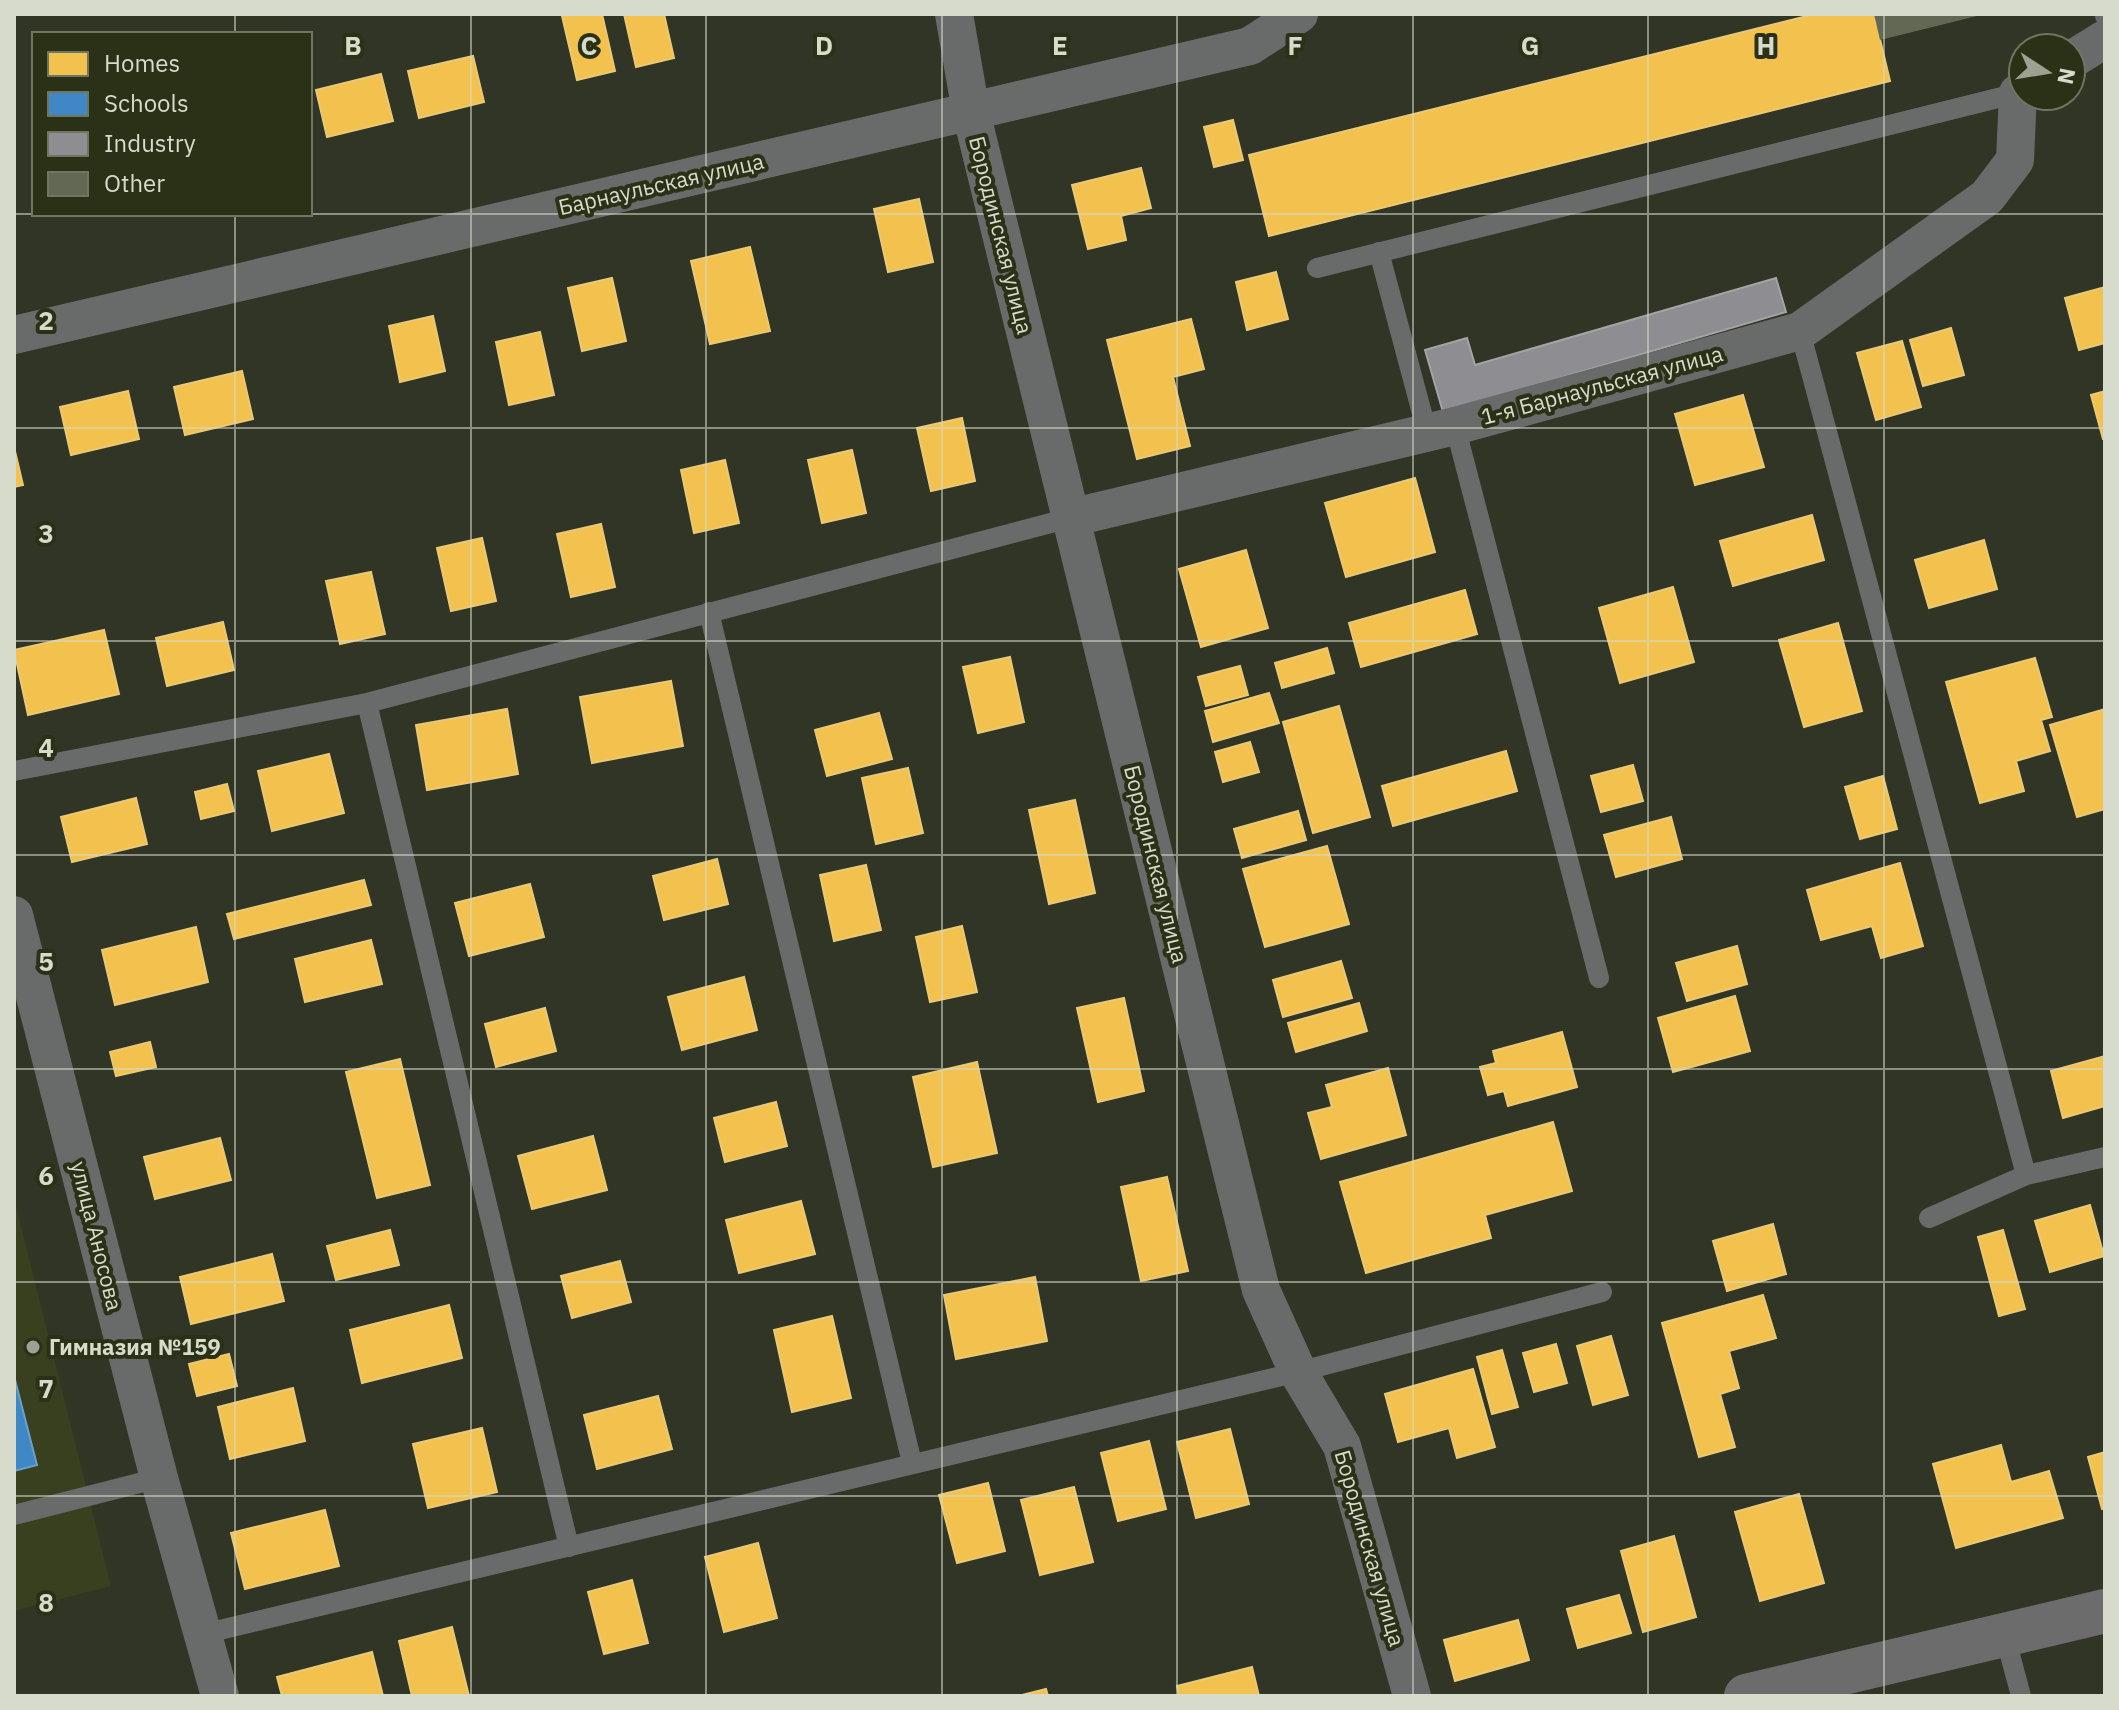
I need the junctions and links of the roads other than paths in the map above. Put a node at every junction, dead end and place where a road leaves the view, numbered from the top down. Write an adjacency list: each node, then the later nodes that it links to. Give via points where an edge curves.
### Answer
1 (954, 14): 6 (street, Бородинская улица)
2 (1299, 14): 6 (street, Барнаульская улица, via 1250,46)
3 (2105, 39): 4 (street)
4 (2087, 50)
5 (2007, 95): 8 (lane)
6 (971, 112): 11 (street, Барнаульская улица); 13 (street, Бородинская улица)
7 (2019, 112): 10 (street, 1-я Барнаульская улица, via 2015,160 1987,197)
8 (1379, 252): 9 (lane); 12 (lane)
9 (1317, 268)
10 (1800, 331): 12 (street, 1-я Барнаульская улица); 20 (lane)
11 (14, 335)
12 (1441, 429): 13 (street, 1-я Барнаульская улица); 18 (lane)
13 (1070, 518): 14 (lane); 23 (street, Бородинская улица, via 1261,1290)
14 (709, 612): 15 (lane); 24 (lane)
15 (367, 703): 16 (lane); 27 (lane)
16 (14, 771)
17 (14, 915): 25 (street, улица Аносова)
18 (1599, 978)
19 (2105, 1157): 20 (lane)
20 (2026, 1175): 21 (lane)
21 (1929, 1218)
22 (1602, 1292): 23 (lane)
23 (1298, 1372): 24 (lane); 32 (street, Бородинская улица, via 1342,1446)
24 (912, 1463): 27 (lane)
25 (159, 1478): 26 (lane); 29 (street, улица Аносова)
26 (14, 1515)
27 (569, 1547): 29 (lane)
28 (2105, 1611): 30 (street)
29 (203, 1634): 31 (street, улица Аносова)
30 (2005, 1636): 33 (street); 34 (lane)
31 (220, 1696)
32 (1412, 1696)
33 (1746, 1696)
34 (2021, 1696)

